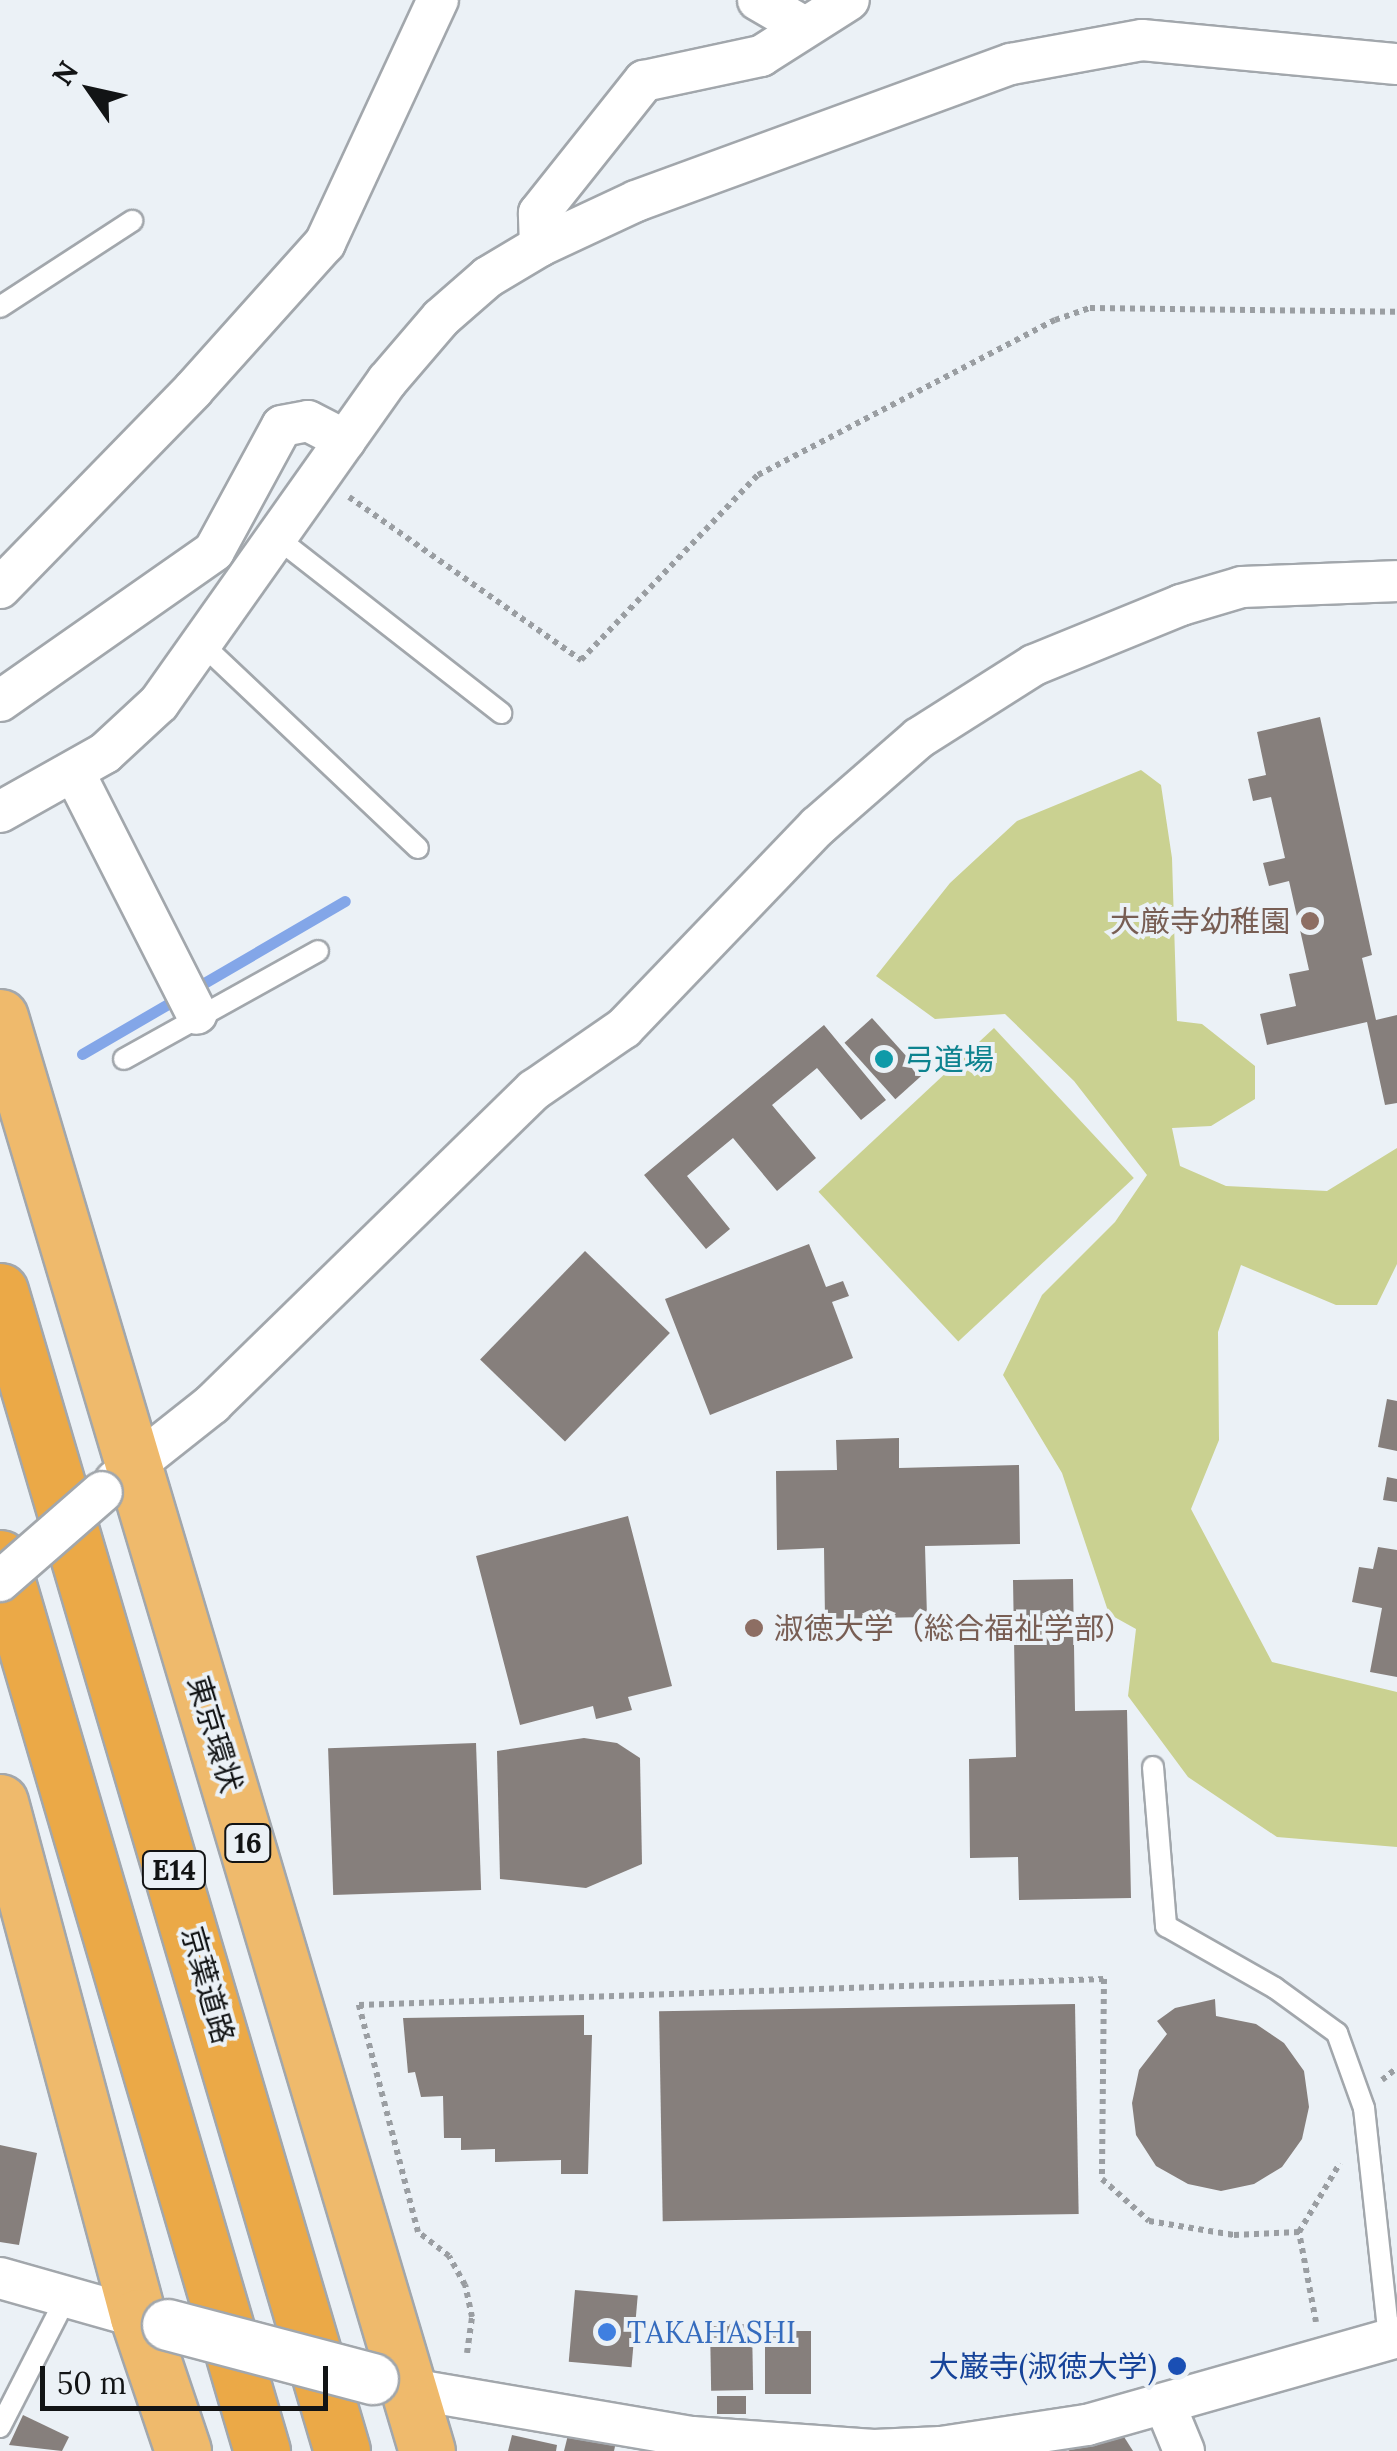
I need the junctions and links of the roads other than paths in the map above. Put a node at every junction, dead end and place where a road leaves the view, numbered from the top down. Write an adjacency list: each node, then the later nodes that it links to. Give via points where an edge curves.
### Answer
1 (438, 0): 12 (street, via 364,172 325,242 194,390)
2 (758, 0): 4 (street)
3 (850, 0): 4 (street)
4 (801, 25): 7 (street, via 761,56 644,80 539,213)
5 (1397, 64): 7 (street, via 1142,40 1028,60 653,195)
6 (132, 222): 8 (lane)
7 (540, 246): 9 (street, via 488,277 441,318)
8 (0, 307)
9 (345, 440): 10 (street); 14 (street, via 308,421 282,426 214,551)
10 (276, 537): 13 (street); 15 (lane)
11 (1397, 580): 24 (street, via 1242,587 1180,605 1034,664 920,738 818,826 624,1028 534,1090 212,1404)
12 (0, 588)
13 (202, 644): 16 (street, via 133,730); 18 (lane)
14 (7, 687)
15 (501, 713)
16 (74, 772): 17 (street); 20 (street)
17 (0, 812)
18 (418, 848)
19 (318, 951): 20 (lane)
20 (197, 1014): 22 (lane)
21 (0, 1017): 24 (highway, 東京環状 / 16, via 66,1235)
22 (124, 1059)
23 (0, 1291): 39 (highway, 京葉道路 / E14)
24 (118, 1478): 26 (street, bridge); 33 (highway, 東京環状 / 16)
25 (0, 1558): 38 (highway, E14)
26 (0, 1581)
27 (1153, 1767): 32 (lane, via 1166,1926 1276,1988 1338,2033 1360,2096)
28 (0, 1802): 31 (highway)
29 (0, 2278): 30 (street)
30 (67, 2296): 31 (street); 35 (lane)
31 (153, 2321): 33 (street, bridge); 37 (highway)
32 (1393, 2339): 34 (street)
33 (392, 2384): 36 (street, via 692,2437); 40 (highway, 東京環状 / 16)
34 (1165, 2404): 36 (street, via 1087,2425); 41 (street)
35 (0, 2427)
36 (943, 2449)
37 (183, 2451)
38 (262, 2451)
39 (342, 2451)
40 (427, 2451)
41 (1184, 2451)

